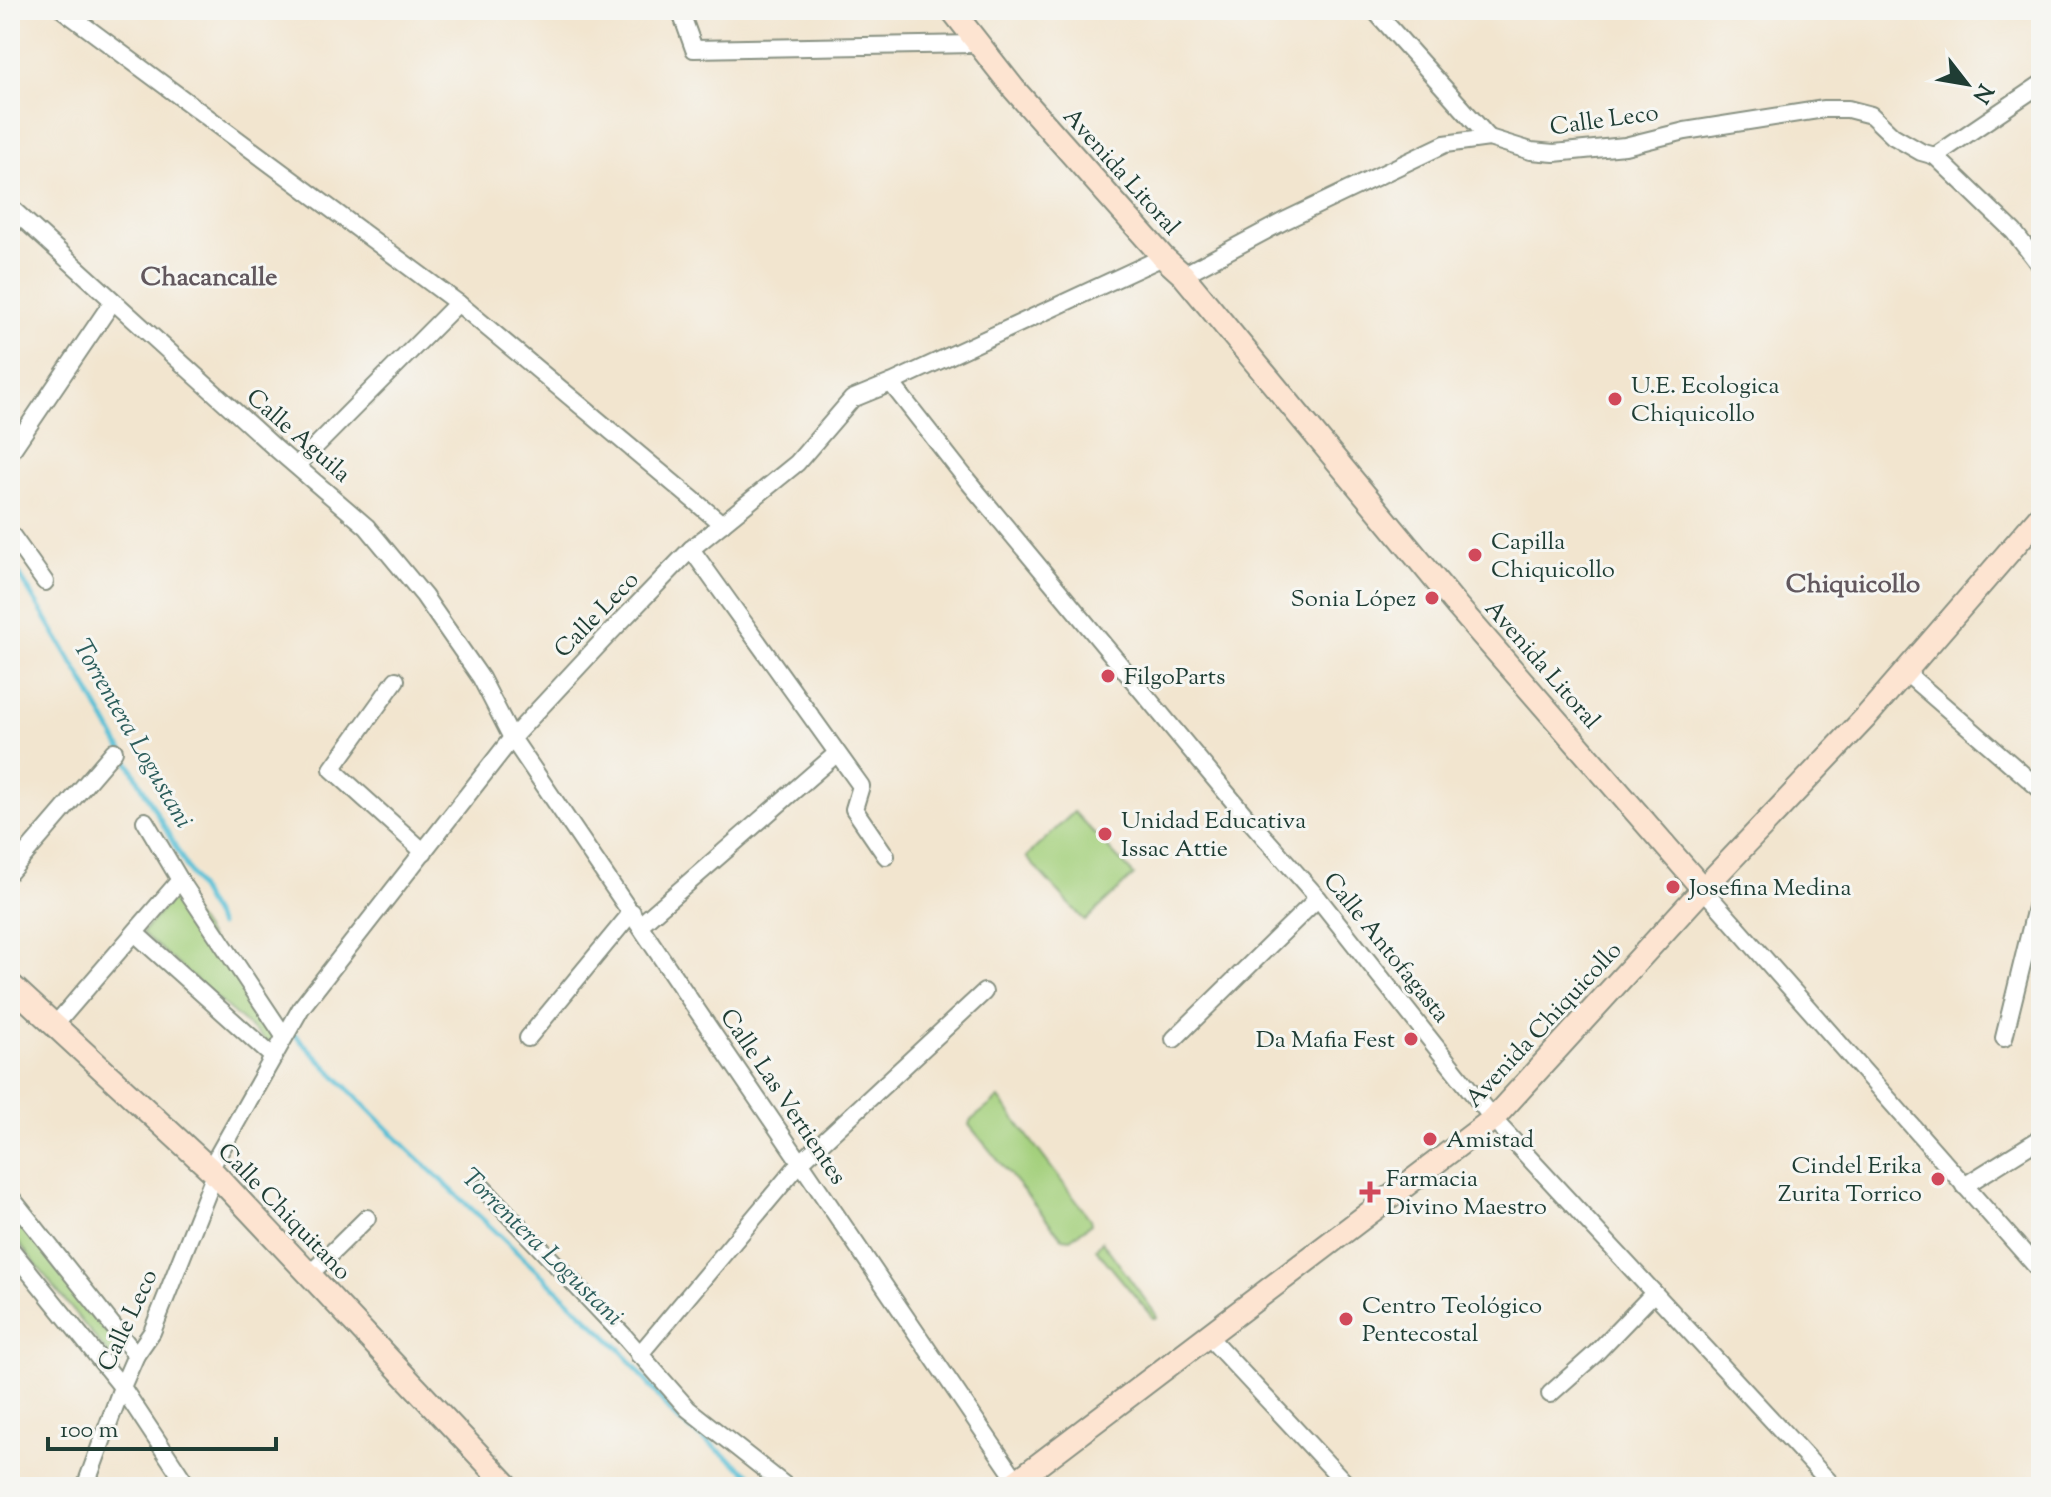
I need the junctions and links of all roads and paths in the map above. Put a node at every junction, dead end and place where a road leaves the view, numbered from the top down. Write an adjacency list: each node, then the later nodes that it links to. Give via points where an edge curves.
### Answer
1 (63, 10): 14 (street)
2 (680, 10): 5 (street, via 694,49)
3 (952, 10): 5 (street, Avenida Litoral)
4 (1374, 10): 7 (street)
5 (976, 44): 10 (street, Avenida Litoral)
6 (2041, 84): 8 (street)
7 (1489, 138): 8 (street, Calle Leco, via 1554,153 1848,109 1871,115 1893,136); 12 (street, Calle Leco, via 1445,144)
8 (1935, 156): 11 (street, via 2014,232)
9 (10, 207): 13 (street, Calle Aguila)
10 (1163, 257): 12 (street, Avenida Litoral); 15 (street, Calle Leco)
11 (2041, 267)
12 (1183, 275): 35 (street, Avenida Litoral, via 1457,606)
13 (113, 301): 16 (street); 17 (street, Calle Aguila)
14 (458, 303): 17 (street); 19 (street)
15 (891, 383): 19 (street, Calle Leco, via 852,399 797,463); 36 (street, Calle Antofagasta)
16 (10, 453)
17 (297, 465): 25 (street, Calle Aguila, via 367,527 424,596 481,678)
18 (2041, 515): 23 (street, Avenida Chiquicollo)
19 (722, 524): 21 (street, Calle Leco)
20 (10, 533): 22 (street)
21 (691, 549): 25 (street, Calle Leco); 27 (street)
22 (45, 582)
23 (1905, 672): 28 (street); 35 (street, Avenida Chiquicollo)
24 (396, 680): 30 (street, via 332,769)
25 (512, 738): 30 (street, Calle Leco); 37 (street, Calle Las Vertientes)
26 (114, 751): 32 (street)
27 (836, 754): 31 (street, via 861,786 854,809); 37 (street)
28 (2041, 790)
29 (145, 821): 33 (street)
30 (424, 852): 42 (street, Calle Leco)
31 (886, 856)
32 (10, 872)
33 (180, 880): 38 (street); 42 (street)
34 (2041, 887): 44 (street)
35 (1703, 889): 47 (street, Avenida Chiquicollo); 51 (street, Avenida Litoral)
36 (1318, 898): 45 (street); 47 (street, Calle Antofagasta)
37 (636, 919): 43 (street); 49 (street, Calle Las Vertientes)
38 (135, 933): 41 (street); 46 (street)
39 (10, 984): 41 (street, Calle Chiquitano)
40 (984, 992): 49 (street)
41 (55, 1025): 50 (street, Calle Chiquitano)
42 (284, 1036): 46 (street, Calle Leco)
43 (528, 1038)
44 (2004, 1038)
45 (1174, 1039)
46 (272, 1056): 50 (street, Calle Leco)
47 (1493, 1119): 58 (street, Calle Antofagasta); 59 (street, Avenida Chiquicollo)
48 (2041, 1138): 51 (street)
49 (799, 1164): 61 (street); 64 (street, Calle Las Vertientes)
50 (213, 1172): 57 (street, Calle Chiquitano); 60 (street, Calle Leco, via 152,1332)
51 (1964, 1186): 56 (street, Avenida Litoral)
52 (483, 1188): 61 (street)
53 (10, 1196): 60 (street)
54 (367, 1218): 57 (street)
55 (10, 1248): 62 (street)
56 (2041, 1272)
57 (310, 1274): 67 (street, Calle Chiquitano)
58 (1654, 1293): 63 (street); 70 (street, Calle Antofagasta)
59 (1208, 1336): 64 (street, Avenida Chiquicollo); 69 (street)
60 (136, 1355): 62 (street, Calle Leco)
61 (639, 1355): 68 (street, via 688,1409)
62 (122, 1387): 65 (street, Calle Leco); 66 (street)
63 (1550, 1394)
64 (1013, 1484)
65 (85, 1487)
66 (188, 1487)
67 (509, 1487)
68 (787, 1487)
69 (1349, 1487)
70 (1834, 1487)

